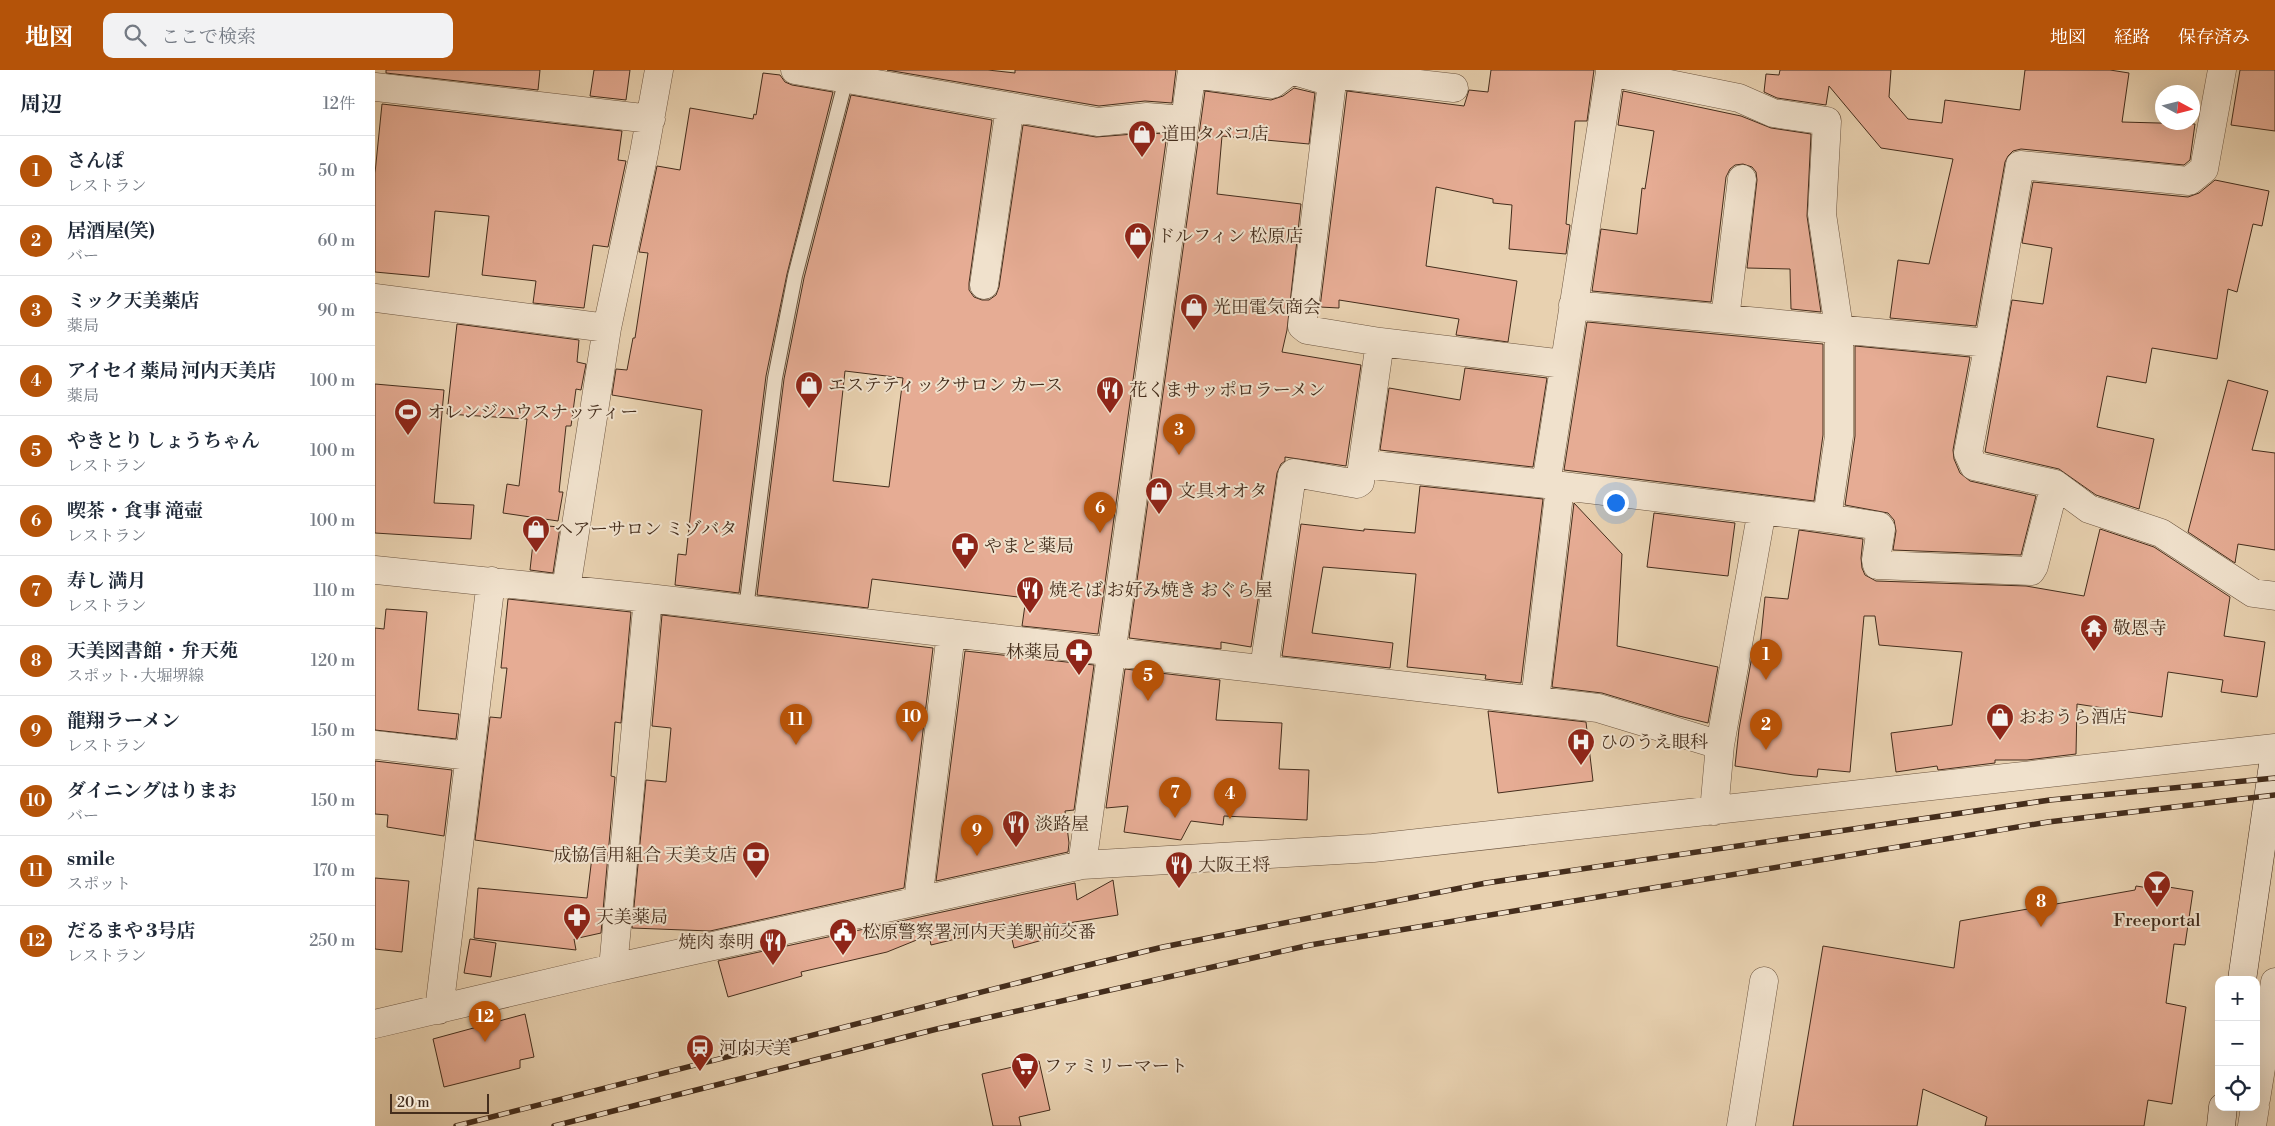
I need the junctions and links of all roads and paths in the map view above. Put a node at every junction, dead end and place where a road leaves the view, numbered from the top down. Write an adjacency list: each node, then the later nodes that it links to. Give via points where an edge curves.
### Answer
1 (659, 70): 12 (street)
2 (1291, 70): 6 (street, via 1273,84); 8 (street)
3 (2222, 70): 22 (street, via 2204,169 2189,181 2020,165)
4 (802, 71): 7 (street)
5 (1610, 71): 17 (street); 20 (street, via 1739,98 1773,113 1827,121 1822,214)
6 (1192, 72): 13 (street)
7 (846, 79): 11 (street); 34 (lane, via 795,276 775,378)
8 (1332, 82): 10 (street, via 1342,75); 21 (street, via 1302,326 1307,330)
9 (375, 87): 12 (street)
10 (1454, 88)
11 (1010, 107): 13 (street, via 1098,122 1147,118); 15 (street)
12 (651, 119): 19 (street)
13 (1185, 120): 36 (street)
14 (1742, 180): 18 (street)
15 (984, 285)
16 (375, 298): 19 (street)
17 (1573, 305): 18 (street); 23 (street)
18 (1725, 319): 20 (street)
19 (607, 328): 31 (street)
20 (1839, 328): 22 (street); 28 (street, via 1839,436)
21 (1380, 342): 23 (street); 24 (street)
22 (1989, 342): 25 (street, via 1968,454 1974,466)
23 (1564, 364): 26 (street)
24 (1363, 464): 26 (street); 37 (street, via 1357,484 1292,475)
25 (2055, 484): 28 (street, via 2031,571 1877,565 1879,526); 32 (street, via 2089,509 2161,533 2253,593)
26 (1553, 485): 27 (street); 38 (street)
27 (1762, 510): 28 (street); 40 (street)
28 (1827, 518)
29 (375, 570): 30 (street)
30 (491, 581): 31 (street); 42 (street)
31 (566, 589): 33 (street)
32 (2275, 596)
33 (648, 598): 34 (street); 47 (street)
34 (746, 609): 35 (street)
35 (951, 633): 36 (street); 46 (street)
36 (1112, 651): 37 (street); 44 (street)
37 (1264, 669): 38 (street)
38 (1535, 701): 40 (street, via 1598,708)
39 (375, 745): 42 (street)
40 (1720, 745): 43 (street)
41 (2275, 749): 43 (street); 45 (street)
42 (470, 756): 51 (street)
43 (1714, 811): 44 (street, via 1373,848)
44 (1082, 865): 46 (street)
45 (2267, 865): 48 (street)
46 (918, 901): 47 (street)
47 (613, 968): 51 (street)
48 (2243, 976)
49 (1764, 981): 56 (street)
50 (2275, 982): 53 (street)
51 (439, 1010): 52 (street)
52 (375, 1024)
53 (2260, 1075)
54 (2223, 1111): 57 (street)
55 (2254, 1111): 58 (street)
56 (1741, 1126)
57 (2221, 1126)
58 (2252, 1126)

